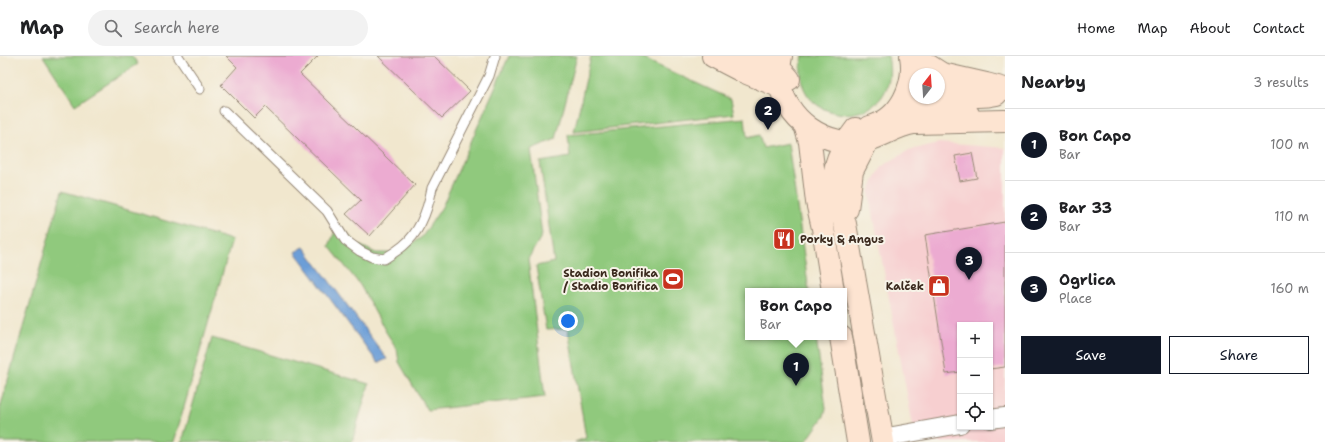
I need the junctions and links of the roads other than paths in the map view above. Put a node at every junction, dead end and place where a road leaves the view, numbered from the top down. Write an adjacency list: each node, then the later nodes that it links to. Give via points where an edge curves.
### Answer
1 (178, 56): 8 (lane)
2 (495, 56): 12 (lane, via 489,76 432,188 429,205 416,231 404,246 384,259 372,258 345,240 327,211)
3 (713, 56): 7 (main road, via 742,71)
4 (747, 56): 7 (main road)
5 (897, 56): 6 (main road, via 900,64)
6 (913, 67): 10 (main road, via 920,60 942,74); 11 (main road, via 908,93)
7 (780, 71): 14 (main road, via 785,99 792,112); 15 (main road, via 788,77 804,107 819,119)
8 (200, 89)
9 (945, 91): 10 (main road, via 985,97)
10 (1005, 91)
11 (900, 106): 13 (main road, via 933,106); 15 (main road, via 888,119)
12 (224, 111)
13 (1002, 121): 15 (main road, via 914,123)
14 (805, 125): 15 (main road, via 830,139); 16 (main road, via 810,142 817,202)
15 (857, 137): 21 (main road, via 835,168 835,191 845,224)
16 (833, 288)
17 (841, 340): 22 (main road)
18 (1005, 417): 19 (street)
19 (993, 419)
20 (957, 425): 21 (street)
21 (882, 440)
22 (858, 442)

